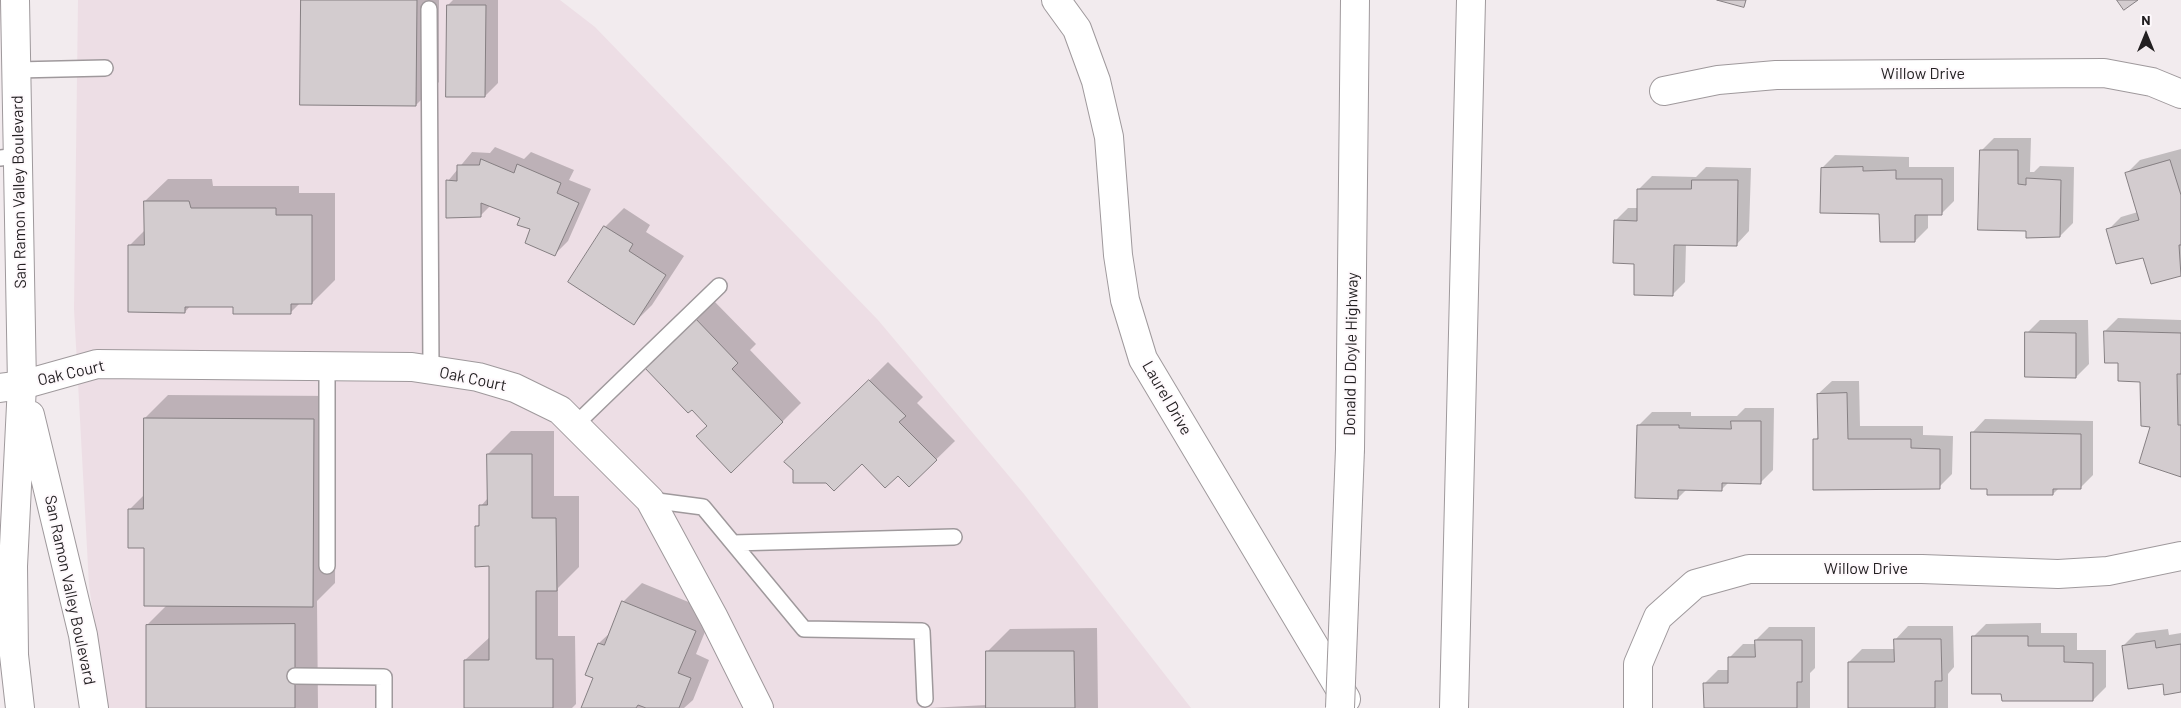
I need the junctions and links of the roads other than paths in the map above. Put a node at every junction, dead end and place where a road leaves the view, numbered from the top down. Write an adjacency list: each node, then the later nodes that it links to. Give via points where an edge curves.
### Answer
1 (16, 0): 7 (main road, San Ramon Valley Boulevard)
2 (1056, 0): 30 (main road, Laurel Drive, via 1076,29 1096,81 1109,138 1118,255 1125,300 1143,360)
3 (1355, 0): 29 (main road, Donald D Doyle Highway, bridge, via 1350,448)
4 (1471, 0): 31 (main road)
5 (429, 9): 13 (lane)
6 (105, 68): 7 (lane)
7 (17, 70): 10 (main road, San Ramon Valley Boulevard)
8 (1664, 91): 9 (main road, Willow Drive, via 1718,80 1776,74 2104,74 2152,82)
9 (2181, 94)
10 (9, 157): 14 (main road, San Ramon Valley Boulevard)
11 (719, 286): 15 (lane)
12 (326, 366): 13 (main road, Oak Court); 14 (main road, Oak Court, via 97,364); 20 (lane)
13 (431, 370): 15 (main road, Oak Court, via 478,377 515,388 560,410)
14 (11, 386): 21 (main road, San Ramon Valley Boulevard); 26 (main road, San Ramon Valley Boulevard, via 83,635)
15 (575, 424): 16 (main road, Oak Court)
16 (650, 500): 18 (lane, via 703,507); 28 (main road, Oak Court)
17 (954, 537): 18 (lane)
18 (733, 543): 24 (lane, via 804,629 922,631)
19 (2181, 556): 32 (main road, Willow Drive, via 2108,571 2058,574 1922,569 1749,569 1695,584 1658,617 1638,664)
20 (327, 566)
21 (6, 567): 22 (main road, San Ramon Valley Boulevard)
22 (7, 655): 25 (main road, San Ramon Valley Boulevard)
23 (295, 676): 27 (lane, via 384,677)
24 (925, 699)
25 (20, 708)
26 (94, 708)
27 (384, 708)
28 (759, 708)
29 (1340, 708)
30 (1352, 708)
31 (1454, 708)
32 (1638, 708)

